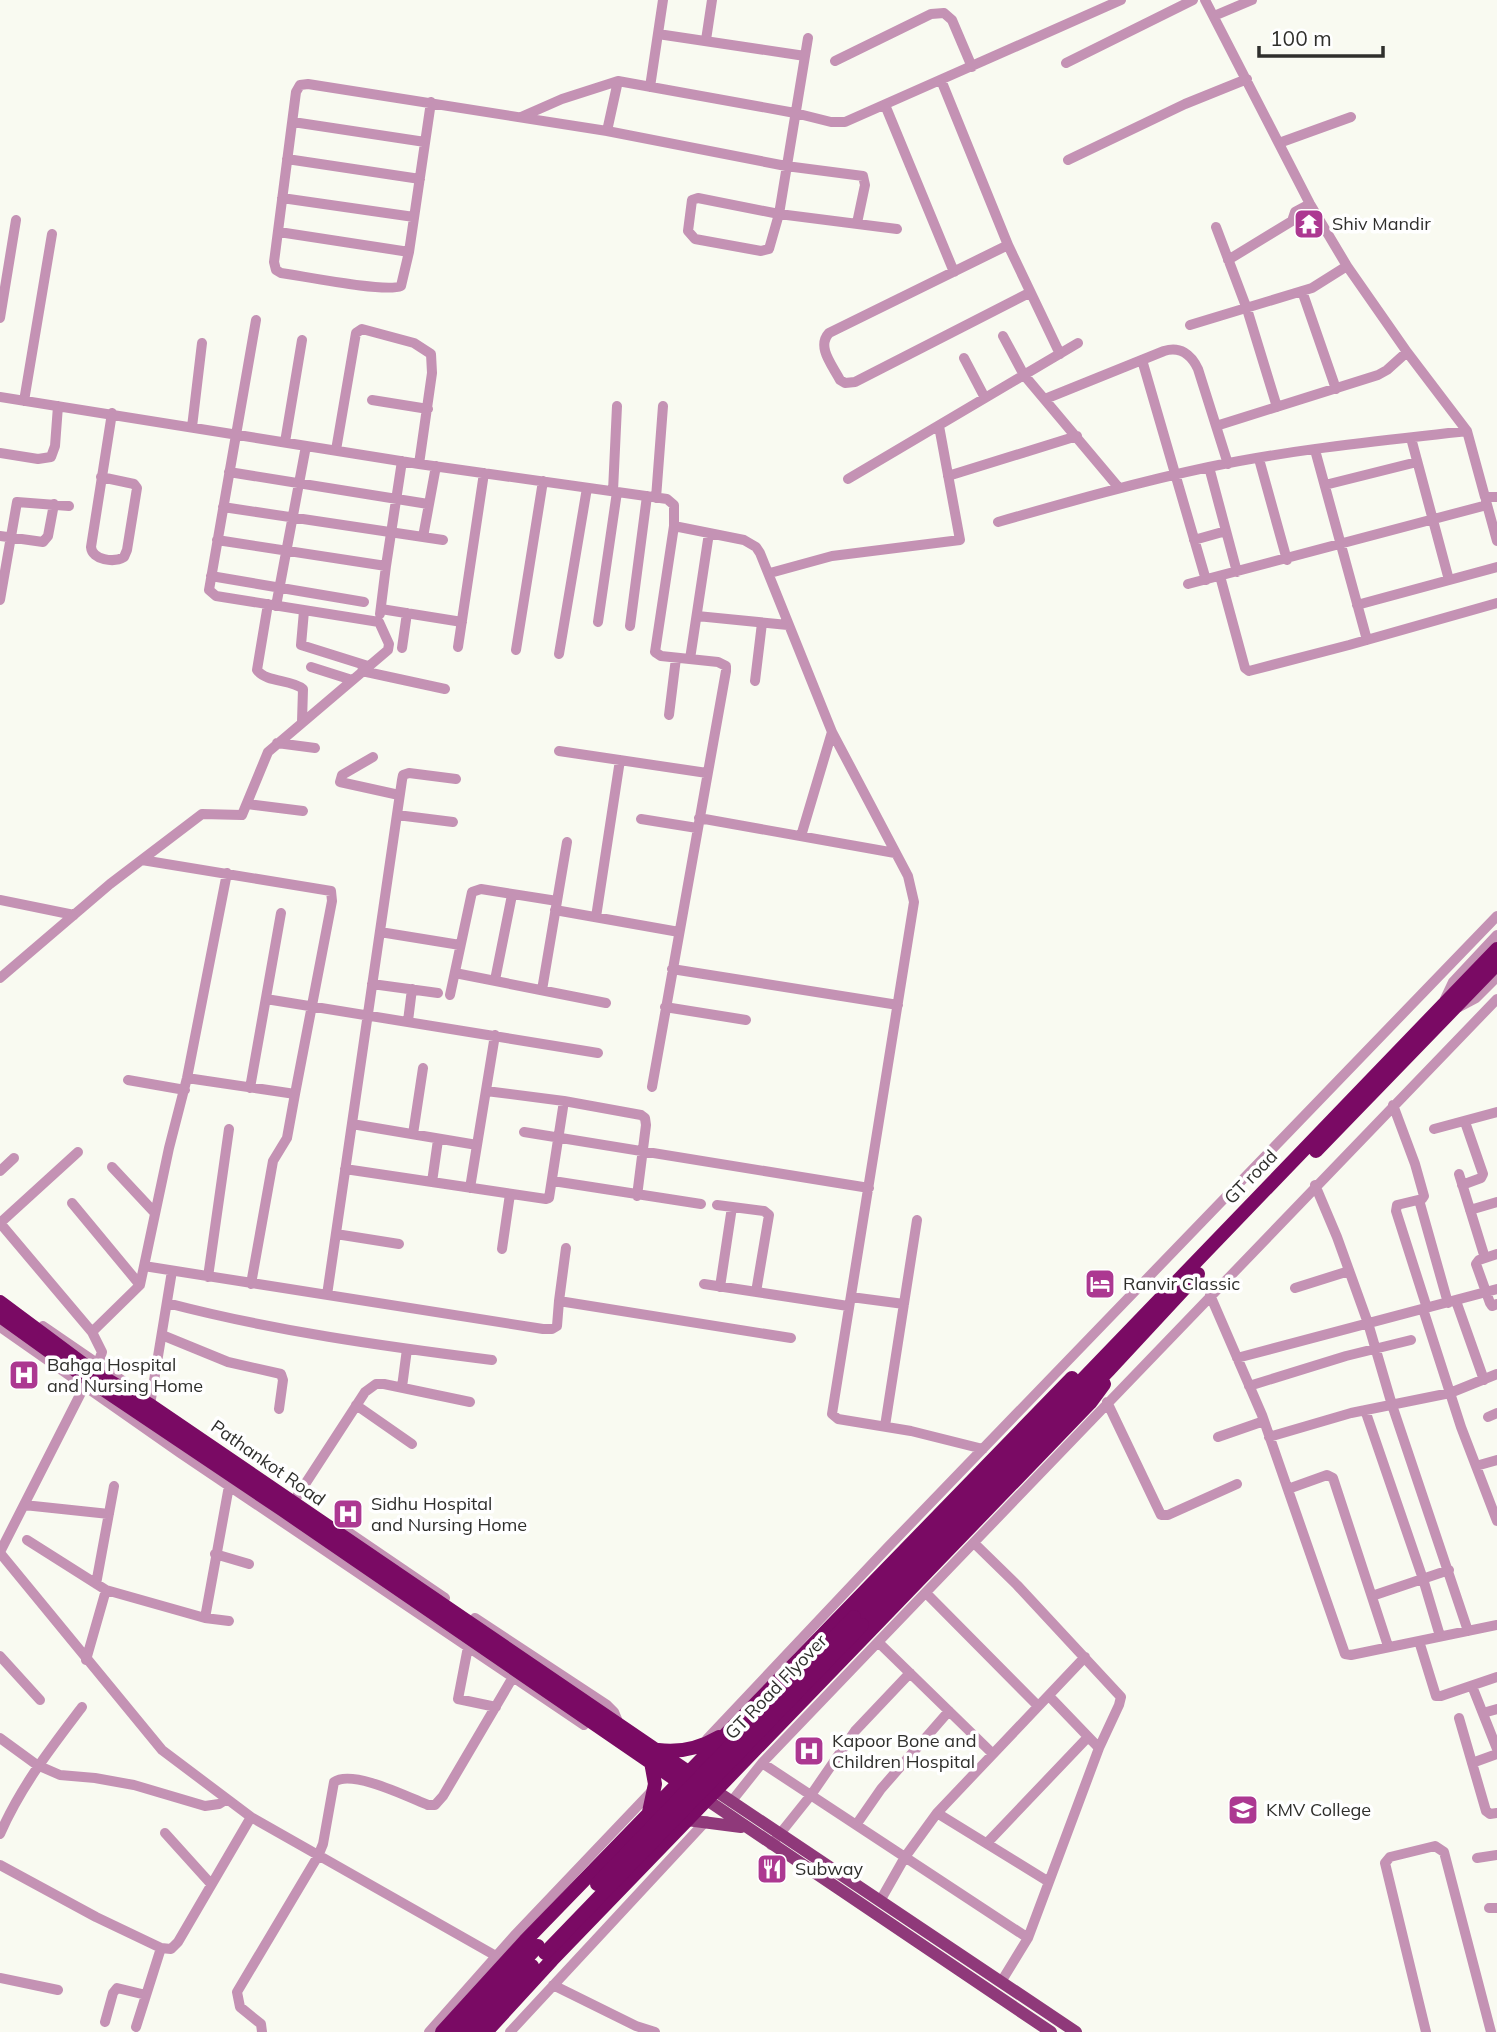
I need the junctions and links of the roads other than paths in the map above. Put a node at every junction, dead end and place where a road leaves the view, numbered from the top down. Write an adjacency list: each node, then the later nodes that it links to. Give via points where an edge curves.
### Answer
1 (663, 0): 8 (street)
2 (712, 0): 10 (street)
3 (1121, 0): 14 (street)
4 (1193, 0): 13 (street)
5 (1206, 0): 7 (street)
6 (1252, 0): 7 (street)
7 (1214, 16): 15 (street)
8 (657, 34): 10 (street); 18 (street)
9 (808, 38): 11 (street)
10 (706, 40): 11 (street)
11 (805, 56): 21 (street)
12 (835, 61): 14 (street, via 932,14 944,13 952,20)
13 (1066, 63)
14 (972, 66): 16 (street)
15 (1248, 79): 27 (street); 29 (street)
16 (941, 80): 20 (street); 42 (street)
17 (618, 81): 18 (street); 22 (street); 25 (street)
18 (650, 87): 21 (street)
19 (431, 103): 22 (street); 24 (street, via 308,84 296,92); 26 (street)
20 (885, 106): 21 (street, via 845,122); 46 (street)
21 (795, 113): 30 (street)
22 (521, 117): 25 (street)
23 (1351, 117): 27 (street)
24 (293, 122): 26 (street); 28 (street)
25 (607, 131): 30 (street)
26 (425, 142): 31 (street)
27 (1279, 143): 33 (street)
28 (287, 159): 31 (street); 32 (street)
29 (1068, 160)
30 (786, 166): 34 (street); 37 (street, via 863,176)
31 (419, 179): 35 (street)
32 (282, 198): 35 (street); 40 (street)
33 (1310, 204): 44 (street, via 1295,212 1292,221); 45 (street)
34 (779, 214): 34 (street, via 694,199 688,231 695,239 765,251 771,246); 37 (street)
35 (414, 217): 43 (street)
36 (16, 220): 50 (street)
37 (857, 223): 39 (street)
38 (1216, 227): 44 (street)
39 (897, 229)
40 (279, 232): 43 (street); 43 (street, via 274,266 281,273 394,288 403,282)
41 (52, 234): 67 (street)
42 (1008, 245): 46 (street); 48 (street)
43 (409, 252)
44 (1228, 260): 49 (street)
45 (1347, 267): 47 (street); 57 (street)
46 (954, 272): 48 (street, via 826,336 823,346 841,380 855,382)
47 (1302, 291): 49 (street); 62 (street)
48 (1029, 293): 58 (street)
49 (1247, 309): 52 (street); 71 (street)
50 (0, 318)
51 (256, 320): 78 (street)
52 (1190, 325)
53 (1003, 336): 61 (street)
54 (302, 340): 81 (street)
55 (202, 343): 76 (street)
56 (1078, 343): 58 (street)
57 (1406, 352): 62 (street, via 1378,375); 77 (street)
58 (1060, 354): 61 (street)
59 (964, 358): 64 (street)
60 (1142, 360): 65 (street); 75 (street, via 1171,349 1188,355 1198,369); 96 (street)
61 (1024, 375): 64 (street); 65 (street)
62 (1336, 389): 71 (street)
63 (0, 397): 67 (street)
64 (985, 398): 74 (street)
65 (1045, 399): 79 (street)
66 (372, 400): 72 (street)
67 (24, 401): 68 (street)
68 (58, 405): 73 (street); 85 (street, via 51,457)
69 (617, 406): 104 (street)
70 (663, 406): 105 (street)
71 (1277, 407): 75 (street)
72 (428, 409): 83 (street, via 429,352 394,336 360,329); 89 (street)
73 (112, 413): 76 (street); 97 (street)
74 (939, 426): 95 (street); 98 (street)
75 (1216, 426): 90 (street)
76 (192, 427): 78 (street)
77 (1467, 431): 80 (street); 108 (street)
78 (236, 435): 81 (street); 93 (street)
79 (1077, 436): 95 (street); 103 (street)
80 (1411, 438): 84 (street); 88 (street)
81 (285, 442): 82 (street)
82 (306, 446): 83 (street); 100 (street)
83 (336, 450): 87 (street)
84 (1315, 450): 86 (street); 101 (street)
85 (0, 453)
86 (1259, 459): 90 (street); 128 (street)
87 (402, 461): 89 (street); 107 (street)
88 (1417, 462): 101 (street); 114 (street)
89 (419, 464): 91 (street)
90 (1228, 464): 92 (street)
91 (436, 466): 94 (street); 110 (street)
92 (1209, 467): 96 (street); 118 (street)
93 (229, 472): 100 (street); 112 (street)
94 (484, 473): 99 (street); 150 (street)
95 (948, 476): 132 (street, via 960,540 832,556)
96 (1176, 476): 103 (street); 124 (street)
97 (101, 477): 97 (street, via 91,552 95,557 119,560 126,553 137,488)
98 (848, 479)
99 (543, 481): 102 (street); 158 (street)
100 (299, 483): 107 (street); 113 (street)
101 (1325, 485): 126 (street)
102 (587, 488): 104 (street); 159 (street)
103 (1119, 488): 115 (street)
104 (615, 492): 105 (street); 151 (street)
105 (652, 497): 116 (street, via 673,502); 154 (street)
106 (1497, 497): 108 (street)
107 (396, 498): 110 (street); 117 (street)
108 (1486, 501): 114 (street); 125 (street)
109 (54, 503): 111 (street); 120 (street, via 17,502); 120 (street, via 46,541)
110 (428, 504): 121 (street)
111 (69, 506)
112 (223, 507): 113 (street); 122 (street)
113 (293, 516): 117 (street); 127 (street)
114 (1433, 519): 126 (street); 136 (street)
115 (998, 522)
116 (674, 526): 119 (street); 160 (street, via 655,652)
117 (391, 531): 121 (street); 129 (street)
118 (1226, 531): 124 (street); 131 (street)
119 (709, 533): 132 (street, via 750,543); 148 (street)
120 (5, 537): 139 (street)
121 (423, 537): 123 (street)
122 (217, 540): 127 (street); 133 (street)
123 (443, 540)
124 (1194, 540): 135 (street)
125 (1497, 541)
126 (1341, 544): 128 (street); 143 (street)
127 (286, 551): 129 (street); 138 (street)
128 (1287, 560): 131 (street)
129 (386, 566): 145 (street)
130 (1497, 567): 136 (street)
131 (1237, 572): 134 (street)
132 (770, 573): 153 (street)
133 (211, 576): 138 (street); 144 (street, via 213,595)
134 (1220, 576): 135 (street); 155 (street, via 1247,670)
135 (1206, 580): 137 (street)
136 (1449, 580): 143 (street)
137 (1188, 584)
138 (280, 586): 141 (street); 144 (street)
139 (1, 587): 140 (street)
140 (0, 600)
141 (364, 601)
142 (1497, 603): 155 (street)
143 (1357, 604): 155 (street)
144 (272, 605): 146 (street); 168 (street, via 257,670 301,686)
145 (381, 609): 147 (street); 149 (street)
146 (304, 611): 149 (street); 163 (street, via 301,645)
147 (407, 613): 150 (street); 157 (street)
148 (696, 616): 152 (street); 161 (street)
149 (379, 622): 163 (street, via 389,647)
150 (462, 622): 156 (street)
151 (598, 622)
152 (762, 623): 153 (street); 165 (street)
153 (788, 625): 169 (street)
154 (630, 626)
155 (1367, 640)
156 (458, 647)
157 (402, 648)
158 (516, 650)
159 (559, 654)
160 (676, 658): 161 (street); 167 (street)
161 (690, 659): 175 (street, via 726,666)
162 (311, 667): 164 (street)
163 (365, 668): 164 (street); 166 (street)
164 (352, 680): 168 (street)
165 (755, 681)
166 (445, 689)
167 (669, 715)
168 (302, 722): 170 (street)
169 (831, 732): 184 (street); 186 (street)
170 (277, 743): 171 (street); 178 (street, via 264,757)
171 (315, 748)
172 (559, 751): 174 (street)
173 (373, 757): 177 (street, via 342,775 340,782)
174 (620, 760): 175 (street); 195 (street)
175 (707, 773): 183 (street)
176 (456, 779): 177 (street, via 405,774)
177 (400, 795): 180 (street)
178 (247, 804): 179 (street); 187 (street, via 242,815 202,814)
179 (303, 811)
180 (397, 815): 182 (street); 196 (street)
181 (641, 819): 183 (street)
182 (453, 822)
183 (698, 823): 184 (street); 197 (street)
184 (801, 836): 186 (street)
185 (567, 842): 191 (street)
186 (895, 853): 215 (street, via 915,902)
187 (142, 860): 188 (street); 193 (street)
188 (227, 873): 216 (street, via 331,891); 225 (street)
189 (512, 895): 191 (street); 199 (street, via 481,889 472,892); 206 (street)
190 (0, 900): 193 (street)
191 (556, 906): 195 (street); 209 (street)
192 (281, 914): 212 (street)
193 (74, 915): 205 (street)
194 (1497, 916): 329 (street)
195 (596, 917): 197 (street)
196 (380, 932): 199 (street); 207 (street)
197 (679, 932): 202 (street)
198 (1497, 935): 218 (street, via 1453,982)
199 (460, 945): 203 (street)
200 (1497, 949): 218 (highway)
201 (1497, 964): 218 (highway)
202 (672, 968): 215 (street); 217 (street)
203 (455, 973): 206 (street); 211 (street)
204 (1497, 977): 218 (street, via 1476,998)
205 (0, 978)
206 (495, 980): 209 (street)
207 (372, 984): 208 (street); 219 (street)
208 (412, 989): 210 (street); 221 (street)
209 (542, 990): 214 (street)
210 (438, 993)
211 (450, 995)
212 (266, 999): 216 (street); 228 (street)
213 (1497, 999): 233 (street)
214 (606, 1003)
215 (898, 1005): 256 (street)
216 (312, 1006): 219 (street); 231 (street)
217 (665, 1007): 220 (street); 227 (street)
218 (1446, 1009): 309 (highway, GT road); 310 (highway, GT road)
219 (368, 1016): 221 (street); 236 (street)
220 (746, 1020)
221 (408, 1021): 222 (street)
222 (495, 1035): 223 (street); 230 (street)
223 (598, 1053)
224 (423, 1068): 240 (street)
225 (187, 1078): 228 (street); 229 (street)
226 (128, 1080): 229 (street)
227 (652, 1087)
228 (250, 1088): 231 (street)
229 (185, 1090): 266 (street)
230 (486, 1091): 232 (street); 243 (street)
231 (295, 1094): 280 (street, via 287,1138 273,1161)
232 (564, 1101): 241 (street); 245 (street, via 641,1115 646,1125)
233 (1394, 1105): 253 (street); 259 (street, via 1424,1194)
234 (1497, 1112): 235 (street)
235 (1465, 1122): 238 (street); 254 (street, via 1483,1174)
236 (352, 1124): 240 (street); 248 (street)
237 (229, 1129): 278 (street)
238 (1434, 1129)
239 (524, 1132): 241 (street)
240 (413, 1134): 242 (street)
241 (559, 1136): 245 (street); 251 (street)
242 (438, 1140): 243 (street); 252 (street)
243 (477, 1145): 255 (street)
244 (78, 1152): 268 (street)
245 (642, 1152): 256 (street); 258 (street)
246 (14, 1158): 249 (street)
247 (112, 1167): 266 (street)
248 (345, 1169): 252 (street); 269 (street)
249 (0, 1171)
250 (1459, 1174): 254 (street)
251 (553, 1181): 257 (street, via 547,1199); 258 (street)
252 (432, 1182): 255 (street)
253 (1315, 1185): 277 (street); 289 (street)
254 (1462, 1185): 265 (street)
255 (470, 1188): 257 (street)
256 (869, 1188): 291 (street)
257 (510, 1194): 272 (street)
258 (637, 1196): 262 (street)
259 (1419, 1200): 293 (street); 297 (street, via 1399,1203 1396,1210)
260 (1497, 1202): 265 (street)
261 (72, 1203): 279 (street)
262 (701, 1204)
263 (717, 1205): 264 (street)
264 (732, 1207): 282 (street); 285 (street, via 769,1215)
265 (1470, 1210): 274 (street)
266 (155, 1213): 275 (street)
267 (917, 1220): 295 (street)
268 (0, 1223): 301 (street)
269 (335, 1234): 270 (street); 288 (street)
270 (400, 1244)
271 (566, 1248): 290 (street)
272 (502, 1249)
273 (1497, 1254): 274 (street)
274 (1485, 1258): 286 (street, via 1476,1264)
275 (144, 1266): 276 (street); 279 (street)
276 (173, 1271): 278 (street); 294 (street)
277 (1349, 1271): 283 (street); 299 (street)
278 (208, 1276): 280 (street)
279 (140, 1284): 301 (street)
280 (251, 1284): 288 (street)
281 (704, 1284): 282 (street)
282 (719, 1287): 285 (street)
283 (1295, 1288)
284 (1497, 1289): 286 (street)
285 (756, 1292): 291 (street)
286 (1486, 1292): 293 (street); 296 (street, via 1491,1305)
287 (0, 1295): 312 (street)
288 (327, 1295): 290 (street, via 549,1329 557,1326)
289 (1210, 1295): 307 (street); 318 (street)
290 (559, 1301): 303 (street)
291 (849, 1301): 295 (street); 325 (street, via 832,1414 838,1419)
292 (0, 1302): 312 (highway, Pathankot Road)
293 (1452, 1302): 297 (street); 313 (street)
294 (167, 1303): 302 (street); 305 (street, via 277,1329)
295 (904, 1304): 325 (street)
296 (1497, 1304)
297 (1425, 1309): 299 (street); 316 (street)
298 (0, 1316): 312 (highway)
299 (1368, 1323): 306 (street); 307 (street)
300 (0, 1327): 312 (street)
301 (92, 1332): 312 (street, via 102,1352)
302 (162, 1335): 319 (street); 322 (street, via 229,1362 281,1374)
303 (791, 1338)
304 (1411, 1340): 306 (street)
305 (407, 1349): 308 (street); 315 (street)
306 (1375, 1349): 314 (street); 321 (street)
307 (1237, 1358): 314 (street)
308 (492, 1360)
309 (1109, 1370): 353 (highway, GT Road Flyover); 392 (highway, via 1090,1403)
310 (1088, 1374): 353 (highway, GT Road Flyover); 378 (highway, via 1075,1375 1035,1414)
311 (1497, 1374): 313 (street)
312 (91, 1375): 319 (highway, Pathankot Road); 334 (street); 337 (street); 385 (highway, via 283,1510)
313 (1484, 1380): 316 (street)
314 (1249, 1386): 324 (street)
315 (402, 1387): 317 (street); 320 (street, via 376,1384)
316 (1450, 1393): 321 (street); 331 (street)
317 (470, 1402)
318 (1107, 1402): 332 (street, via 1161,1515); 341 (street)
319 (151, 1403): 336 (street); 377 (highway, Pathankot Road)
320 (356, 1405): 328 (street); 336 (street)
321 (1392, 1405): 323 (street); 345 (street)
322 (279, 1409)
323 (1365, 1410): 327 (street); 346 (street)
324 (1264, 1421): 326 (street); 327 (street)
325 (885, 1426): 329 (street)
326 (1218, 1437)
327 (1269, 1437): 335 (street)
328 (412, 1444)
329 (983, 1449): 381 (street)
330 (1497, 1460): 331 (street)
331 (1476, 1466): 339 (street)
332 (1237, 1484)
333 (114, 1486): 338 (street)
334 (229, 1486): 343 (street); 360 (street)
335 (1288, 1489): 350 (street, via 1332,1475); 359 (street, via 1344,1651 1351,1655)
336 (296, 1498): 377 (street, via 607,1705)
337 (24, 1504): 338 (street); 342 (street)
338 (109, 1514): 347 (street)
339 (1497, 1521)
340 (27, 1540): 347 (street)
341 (974, 1543): 349 (street); 362 (street)
342 (0, 1553): 363 (street)
343 (215, 1555): 344 (street); 351 (street)
344 (249, 1564)
345 (1449, 1570): 346 (street); 355 (street)
346 (1423, 1579): 350 (street); 356 (street)
347 (96, 1584): 348 (street)
348 (106, 1591): 351 (street); 363 (street)
349 (926, 1593): 358 (street); 370 (street)
350 (1372, 1596): 359 (street)
351 (205, 1618): 352 (street)
352 (229, 1621)
353 (858, 1621): 422 (highway, GT Road Flyover, bridge)
354 (1497, 1625): 355 (street)
355 (1468, 1631): 356 (street)
356 (1440, 1636): 357 (street)
357 (1419, 1640): 359 (street); 367 (street, via 1436,1696)
358 (878, 1642): 364 (street); 386 (street)
359 (1388, 1646)
360 (468, 1647): 365 (street); 372 (street, via 458,1699)
361 (0, 1656): 369 (street)
362 (1085, 1657): 368 (street); 382 (street, via 1121,1698)
363 (86, 1660): 393 (street, via 162,1750)
364 (910, 1673): 374 (street); 391 (street, via 855,1731)
365 (513, 1677): 372 (street); 385 (street, via 623,1750)
366 (1497, 1677): 367 (street)
367 (1472, 1686): 375 (street)
368 (1049, 1696): 370 (street); 379 (street)
369 (40, 1700)
370 (1038, 1706): 384 (street)
371 (82, 1707): 388 (street)
372 (496, 1707): 409 (street, via 435,1805 380,1786 346,1779 334,1782)
373 (1497, 1709): 375 (street)
374 (949, 1711): 384 (street); 401 (street)
375 (1483, 1713): 383 (street)
376 (1459, 1718): 387 (street)
377 (620, 1726): 385 (highway, Pathankot Road)
378 (730, 1732): 381 (highway); 389 (highway)
379 (1087, 1737): 382 (street); 406 (street)
380 (0, 1738): 388 (street)
381 (700, 1747): 385 (highway)
382 (1099, 1748): 413 (street)
383 (1497, 1752): 387 (street)
384 (993, 1754): 395 (street)
385 (653, 1756): 389 (highway); 390 (highway)
386 (762, 1763): 391 (street); 394 (street)
387 (1472, 1763): 396 (street, via 1486,1811)
388 (37, 1765): 393 (street, via 60,1775 134,1785 205,1806); 404 (street)
389 (685, 1778): 392 (highway); 397 (highway)
390 (655, 1788): 397 (highway); 423 (street)
391 (811, 1795): 401 (street); 405 (street)
392 (711, 1796): 394 (main road); 399 (highway); 402 (main road)
393 (227, 1799): 398 (street)
394 (731, 1802): 405 (main road)
395 (937, 1813): 406 (street); 410 (street)
396 (1497, 1813)
397 (647, 1816): 435 (highway)
398 (251, 1817): 409 (street); 414 (street)
399 (687, 1820): 400 (main road); 438 (highway)
400 (706, 1821): 402 (main road); 426 (street)
401 (856, 1825): 410 (street)
402 (748, 1829): 407 (main road)
403 (165, 1833): 414 (street)
404 (0, 1834)
405 (780, 1834): 407 (street); 415 (main road)
406 (987, 1843): 413 (street)
407 (771, 1844): 417 (main road)
408 (1497, 1855): 411 (street)
409 (318, 1856): 423 (street); 433 (street, via 237,1992 240,2007 261,2024)
410 (905, 1857): 416 (street); 419 (street)
411 (1477, 1858)
412 (0, 1864): 421 (street)
413 (1049, 1882): 419 (street)
414 (211, 1884): 421 (street, via 174,1947)
415 (863, 1890): 416 (main road); 417 (main road)
416 (880, 1901): 418 (main road)
417 (856, 1902): 420 (main road)
418 (930, 1935): 420 (main road); 425 (main road)
419 (1028, 1938): 425 (street)
420 (922, 1947): 440 (main road)
421 (161, 1948): 428 (street)
422 (542, 1949): 436 (highway, GT Road Flyover); 437 (highway, GT Road Flyover)
423 (496, 1956): 434 (street)
424 (0, 1978): 427 (street)
425 (1001, 1982): 441 (main road)
426 (552, 1985): 431 (street); 432 (street)
427 (58, 1990)
428 (146, 1996): 429 (street, via 117,1988); 430 (street)
429 (105, 2022)
430 (136, 2027)
431 (635, 2029): 439 (street)
432 (513, 2031)
433 (262, 2032)
434 (429, 2032)
435 (442, 2032)
436 (457, 2032)
437 (472, 2032)
438 (486, 2032)
439 (655, 2032)
440 (1051, 2032)
441 (1076, 2032)
442 (1426, 2032): 443 (street, via 1385,1863 1391,1857 1435,1846 1444,1852)
443 (1491, 2032)

